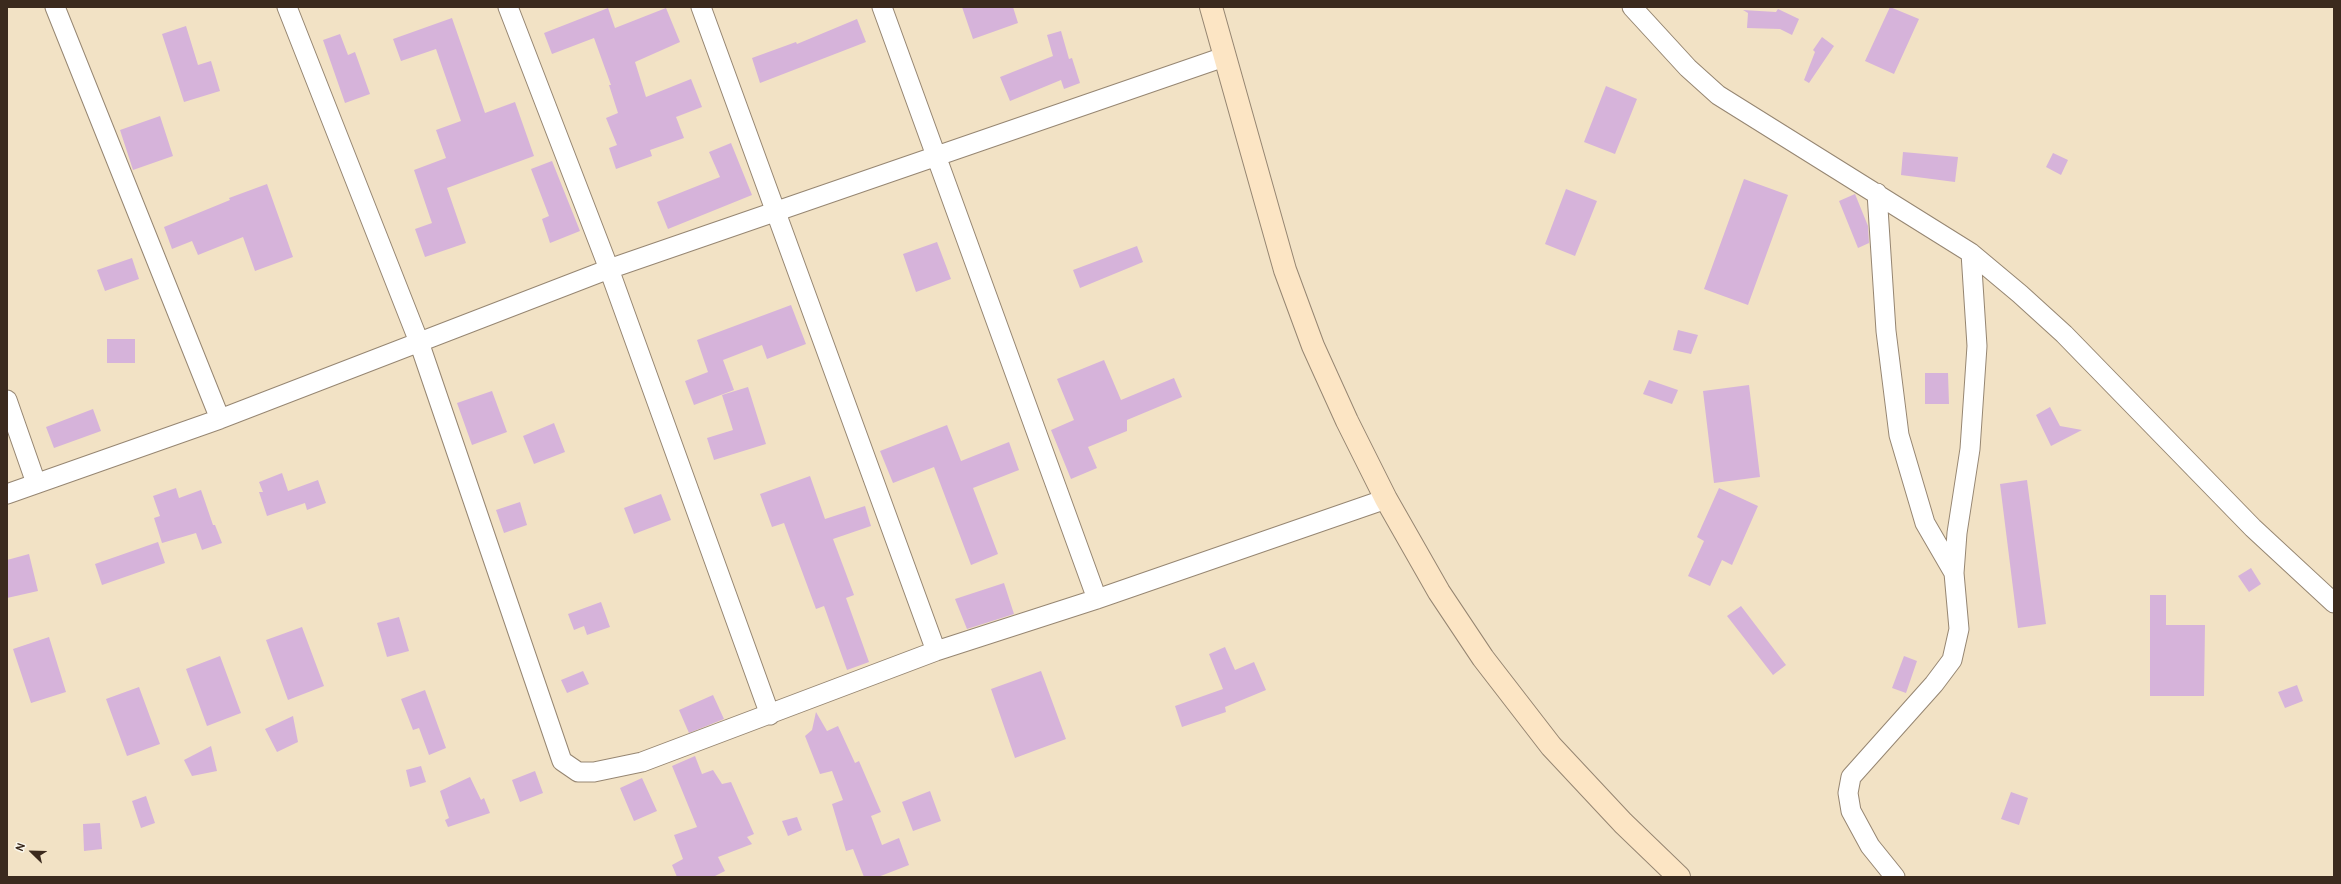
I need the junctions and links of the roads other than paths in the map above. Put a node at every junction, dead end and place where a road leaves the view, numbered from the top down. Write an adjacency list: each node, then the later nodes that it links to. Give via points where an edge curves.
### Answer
1 (55, 7): 16 (street)
2 (287, 7): 14 (street)
3 (508, 7): 13 (street)
4 (701, 7): 11 (street)
5 (882, 7): 9 (street)
6 (1211, 7): 8 (main road)
7 (1632, 7): 10 (street, via 1688,68 1718,95)
8 (1224, 57): 9 (street); 19 (main road, via 1285,270 1313,346 1346,421)
9 (937, 155): 11 (street); 21 (street)
10 (1877, 194): 12 (street); 20 (street, via 1886,331 1898,435 1926,523)
11 (775, 213): 13 (street); 23 (street)
12 (1971, 253): 20 (street, via 1977,346 1970,449 1957,533); 22 (street, via 2064,334 2253,528)
13 (609, 269): 14 (street); 24 (street)
14 (419, 342): 16 (street); 24 (street, via 562,761 578,772 594,772 642,762)
15 (7, 400): 17 (street)
16 (220, 420): 17 (street)
17 (36, 483): 18 (street)
18 (7, 494)
19 (1386, 499): 21 (street); 25 (main road, via 1452,612 1483,658 1551,746 1623,823)
20 (1954, 573): 26 (street, via 1959,629 1952,660 1851,778 1848,793 1851,811 1870,846)
21 (1097, 600): 23 (street)
22 (2334, 603)
23 (936, 651): 24 (street)
24 (770, 715)
25 (1679, 877)
26 (1895, 877)

